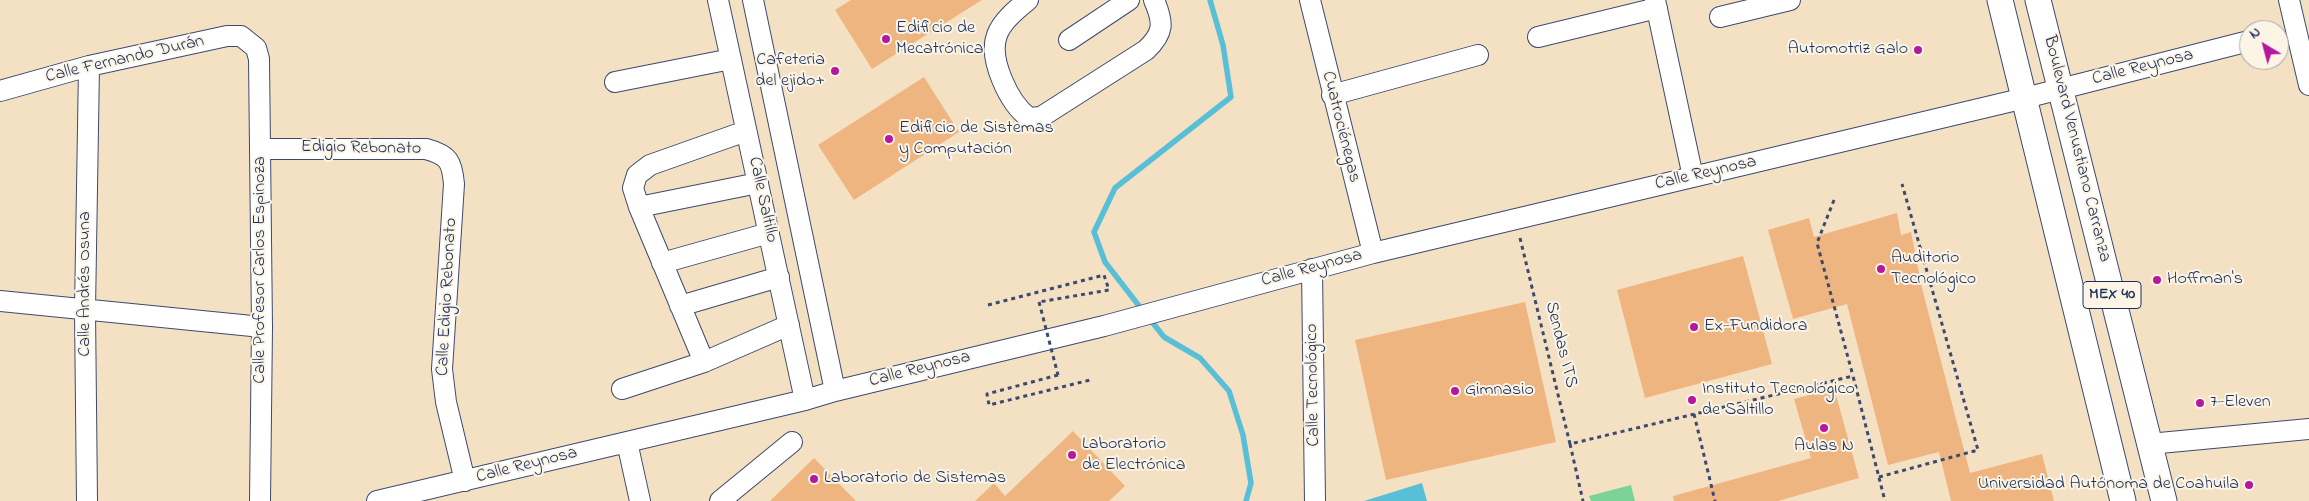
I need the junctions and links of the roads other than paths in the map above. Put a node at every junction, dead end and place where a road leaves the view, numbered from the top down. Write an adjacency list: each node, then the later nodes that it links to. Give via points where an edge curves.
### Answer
1 (718, 0): 19 (street, Calle Saltillo)
2 (752, 0): 45 (street, Calle Saltillo)
3 (1028, 0): 5 (street, via 1011,15 998,33 994,47 997,65 1010,96 1028,118 1041,117 1157,40 1162,28)
4 (1129, 0): 15 (street)
5 (1154, 0)
6 (1310, 0): 25 (street, Cuatrociénegas)
7 (1790, 0): 12 (street)
8 (2000, 0): 26 (main road, MEX 40)
9 (2038, 0): 23 (main road, Boulevard Venustiano Carranza / MEX 40)
10 (2289, 0): 13 (street)
11 (1656, 4): 14 (street); 30 (street)
12 (1720, 17)
13 (2295, 29): 22 (street)
14 (1538, 37)
15 (1069, 40)
16 (250, 41): 20 (street, Calle Fernando Durán, via 241,36 227,36); 28 (street, Calle Profesor Carlos Espinoza, via 259,59)
17 (2239, 44): 23 (street, Calle Reynosa)
18 (1478, 55): 25 (street)
19 (731, 59): 21 (street); 27 (street, Calle Saltillo)
20 (89, 66): 24 (street, Calle Fernando Durán); 40 (street, Calle Andrés Osuna)
21 (615, 82)
22 (2309, 85)
23 (2061, 89): 26 (street, Calle Reynosa); 50 (main road, Boulevard Venustiano Carranza / MEX 40)
24 (0, 92)
25 (1332, 95): 34 (street, Cuatrociénegas)
26 (2025, 98): 30 (street, Calle Reynosa); 58 (main road, MEX 40)
27 (746, 131): 31 (street, Calle Saltillo); 32 (street, via 650,165 636,175 633,188)
28 (260, 149): 29 (street, Edigio Rebonato, via 426,149 440,152); 42 (street, Calle Profesor Carlos Espinoza)
29 (453, 170): 51 (street, Calle Edigio Rebonato, via 442,369 446,402)
30 (1693, 177): 34 (street, Calle Reynosa)
31 (758, 182): 32 (street); 33 (street, Calle Saltillo)
32 (639, 207): 35 (street)
33 (769, 233): 35 (street); 37 (street, Calle Saltillo)
34 (1372, 253): 36 (street, Calle Reynosa)
35 (662, 263): 39 (street)
36 (1312, 268): 45 (street, Calle Reynosa, via 1104,326); 57 (street, Calle Tecnológico)
37 (779, 277): 39 (street); 41 (street, Calle Saltillo)
38 (0, 301): 40 (street)
39 (680, 306): 43 (street)
40 (84, 310): 42 (street); 52 (street, Calle Andrés Osuna)
41 (789, 324): 43 (street); 46 (street, Calle Saltillo)
42 (262, 327): 53 (street, Calle Profesor Carlos Espinoza)
43 (704, 362): 44 (street)
44 (622, 390)
45 (835, 391): 46 (street, Calle Reynosa)
46 (805, 400): 48 (street, Calle Reynosa)
47 (2309, 429): 50 (street)
48 (627, 442): 51 (street, Calle Reynosa); 55 (street)
49 (792, 442): 56 (street)
50 (2150, 444): 59 (main road, Boulevard Venustiano Carranza / MEX 40)
51 (465, 481): 54 (street, Calle Reynosa)
52 (87, 501)
53 (260, 501)
54 (377, 501)
55 (640, 501)
56 (720, 501)
57 (1315, 501)
58 (2123, 501)
59 (2164, 501)

